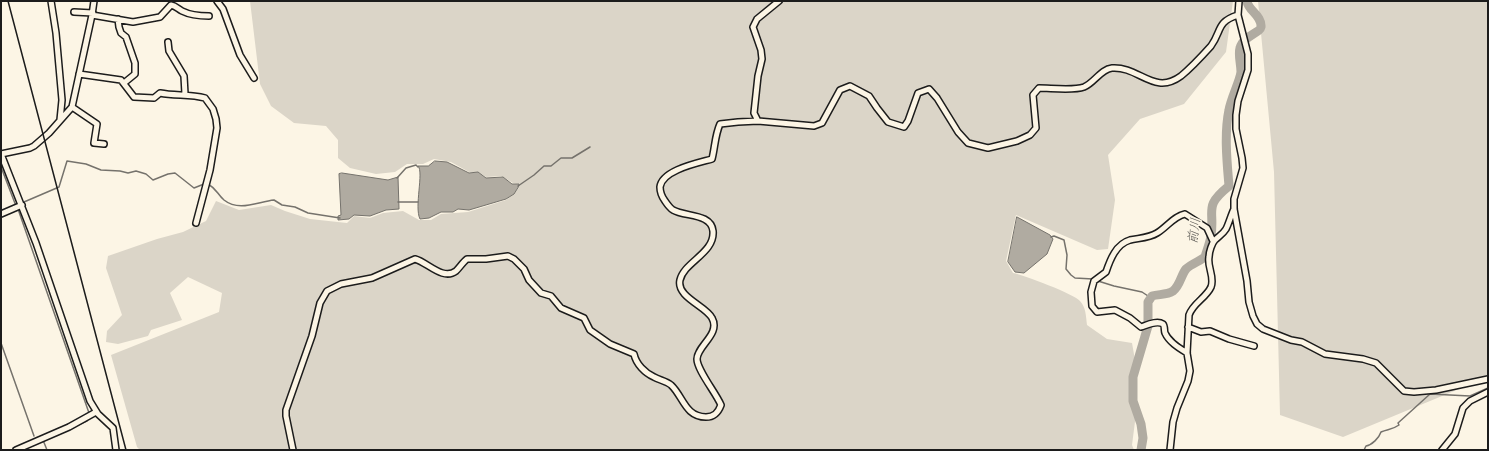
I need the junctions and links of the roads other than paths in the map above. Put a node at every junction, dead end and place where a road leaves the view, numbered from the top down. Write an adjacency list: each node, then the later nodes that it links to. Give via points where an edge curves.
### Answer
1 (52, 1): 19 (street, via 62,100)
2 (94, 1): 8 (street)
3 (217, 1): 14 (street, via 223,9 240,55)
4 (779, 1): 18 (street, via 757,19 753,28 762,59 754,113)
5 (1239, 1): 9 (street)
6 (177, 4): 10 (street, via 185,12); 11 (street, via 171,5 160,17 133,22)
7 (74, 12): 8 (street)
8 (93, 14): 11 (street); 13 (street)
9 (1238, 15): 18 (street, via 1222,24 1212,44 1196,62 1166,84 1154,82 1123,69 1111,68 1085,87 1039,88 1033,95 1036,128 1030,135 1017,141 988,148 968,143 929,89 918,93 904,127 888,122 869,96 850,86 840,90 822,123 814,126); 23 (street, via 1246,42 1248,70 1236,115 1243,168 1234,199)
10 (209, 16)
11 (118, 19): 15 (street, via 118,27 126,37 135,63 135,74)
12 (168, 42): 16 (street, via 169,51 184,76)
13 (79, 74): 15 (street, via 121,80); 17 (street)
14 (254, 78)
15 (124, 83): 16 (street, via 134,97 154,98 160,93)
16 (185, 94): 25 (street, via 205,98 216,119 210,170)
17 (72, 108): 19 (street); 20 (street, via 96,124 94,143)
18 (758, 121): 35 (street, via 720,124 712,159 672,172 663,180 660,187 663,199 672,209 705,219 713,232 707,248 679,282 686,296 712,317 714,322 710,336 697,360 701,372 721,405 712,417 692,413 670,384 652,377 642,369 634,354 610,344 590,330 584,318 561,308 551,296 541,293 514,259 508,256 467,259 456,272 447,273 440,273 415,259 372,278 341,284 323,296 286,410)
19 (59, 122): 21 (street, via 50,133 30,148)
20 (104, 144)
21 (1, 154): 22 (street)
22 (19, 207): 24 (street); 32 (street)
23 (1234, 209): 26 (street, via 1222,234); 30 (street, via 1249,302 1257,324 1263,329 1302,342 1325,354 1376,363 1404,391 1436,390)
24 (1, 214)
25 (196, 223)
26 (1212, 238): 27 (street, via 1208,258 1212,285 1207,294 1190,310); 29 (street, via 1207,228 1185,214 1180,215 1156,234 1122,244 1110,260 1106,272 1094,280 1091,292 1092,306 1097,312 1115,310 1141,327 1162,324 1166,335)
27 (1188, 327): 28 (street, via 1201,332 1210,331); 29 (street)
28 (1254, 346)
29 (1187, 353): 36 (street, via 1190,371 1173,422)
30 (1488, 379)
31 (1488, 392): 37 (street, via 1470,400 1463,408 1455,434)
32 (96, 412): 33 (street); 34 (street, via 113,428)
33 (16, 450)
34 (116, 450)
35 (292, 450)
36 (1170, 450)
37 (1442, 450)

